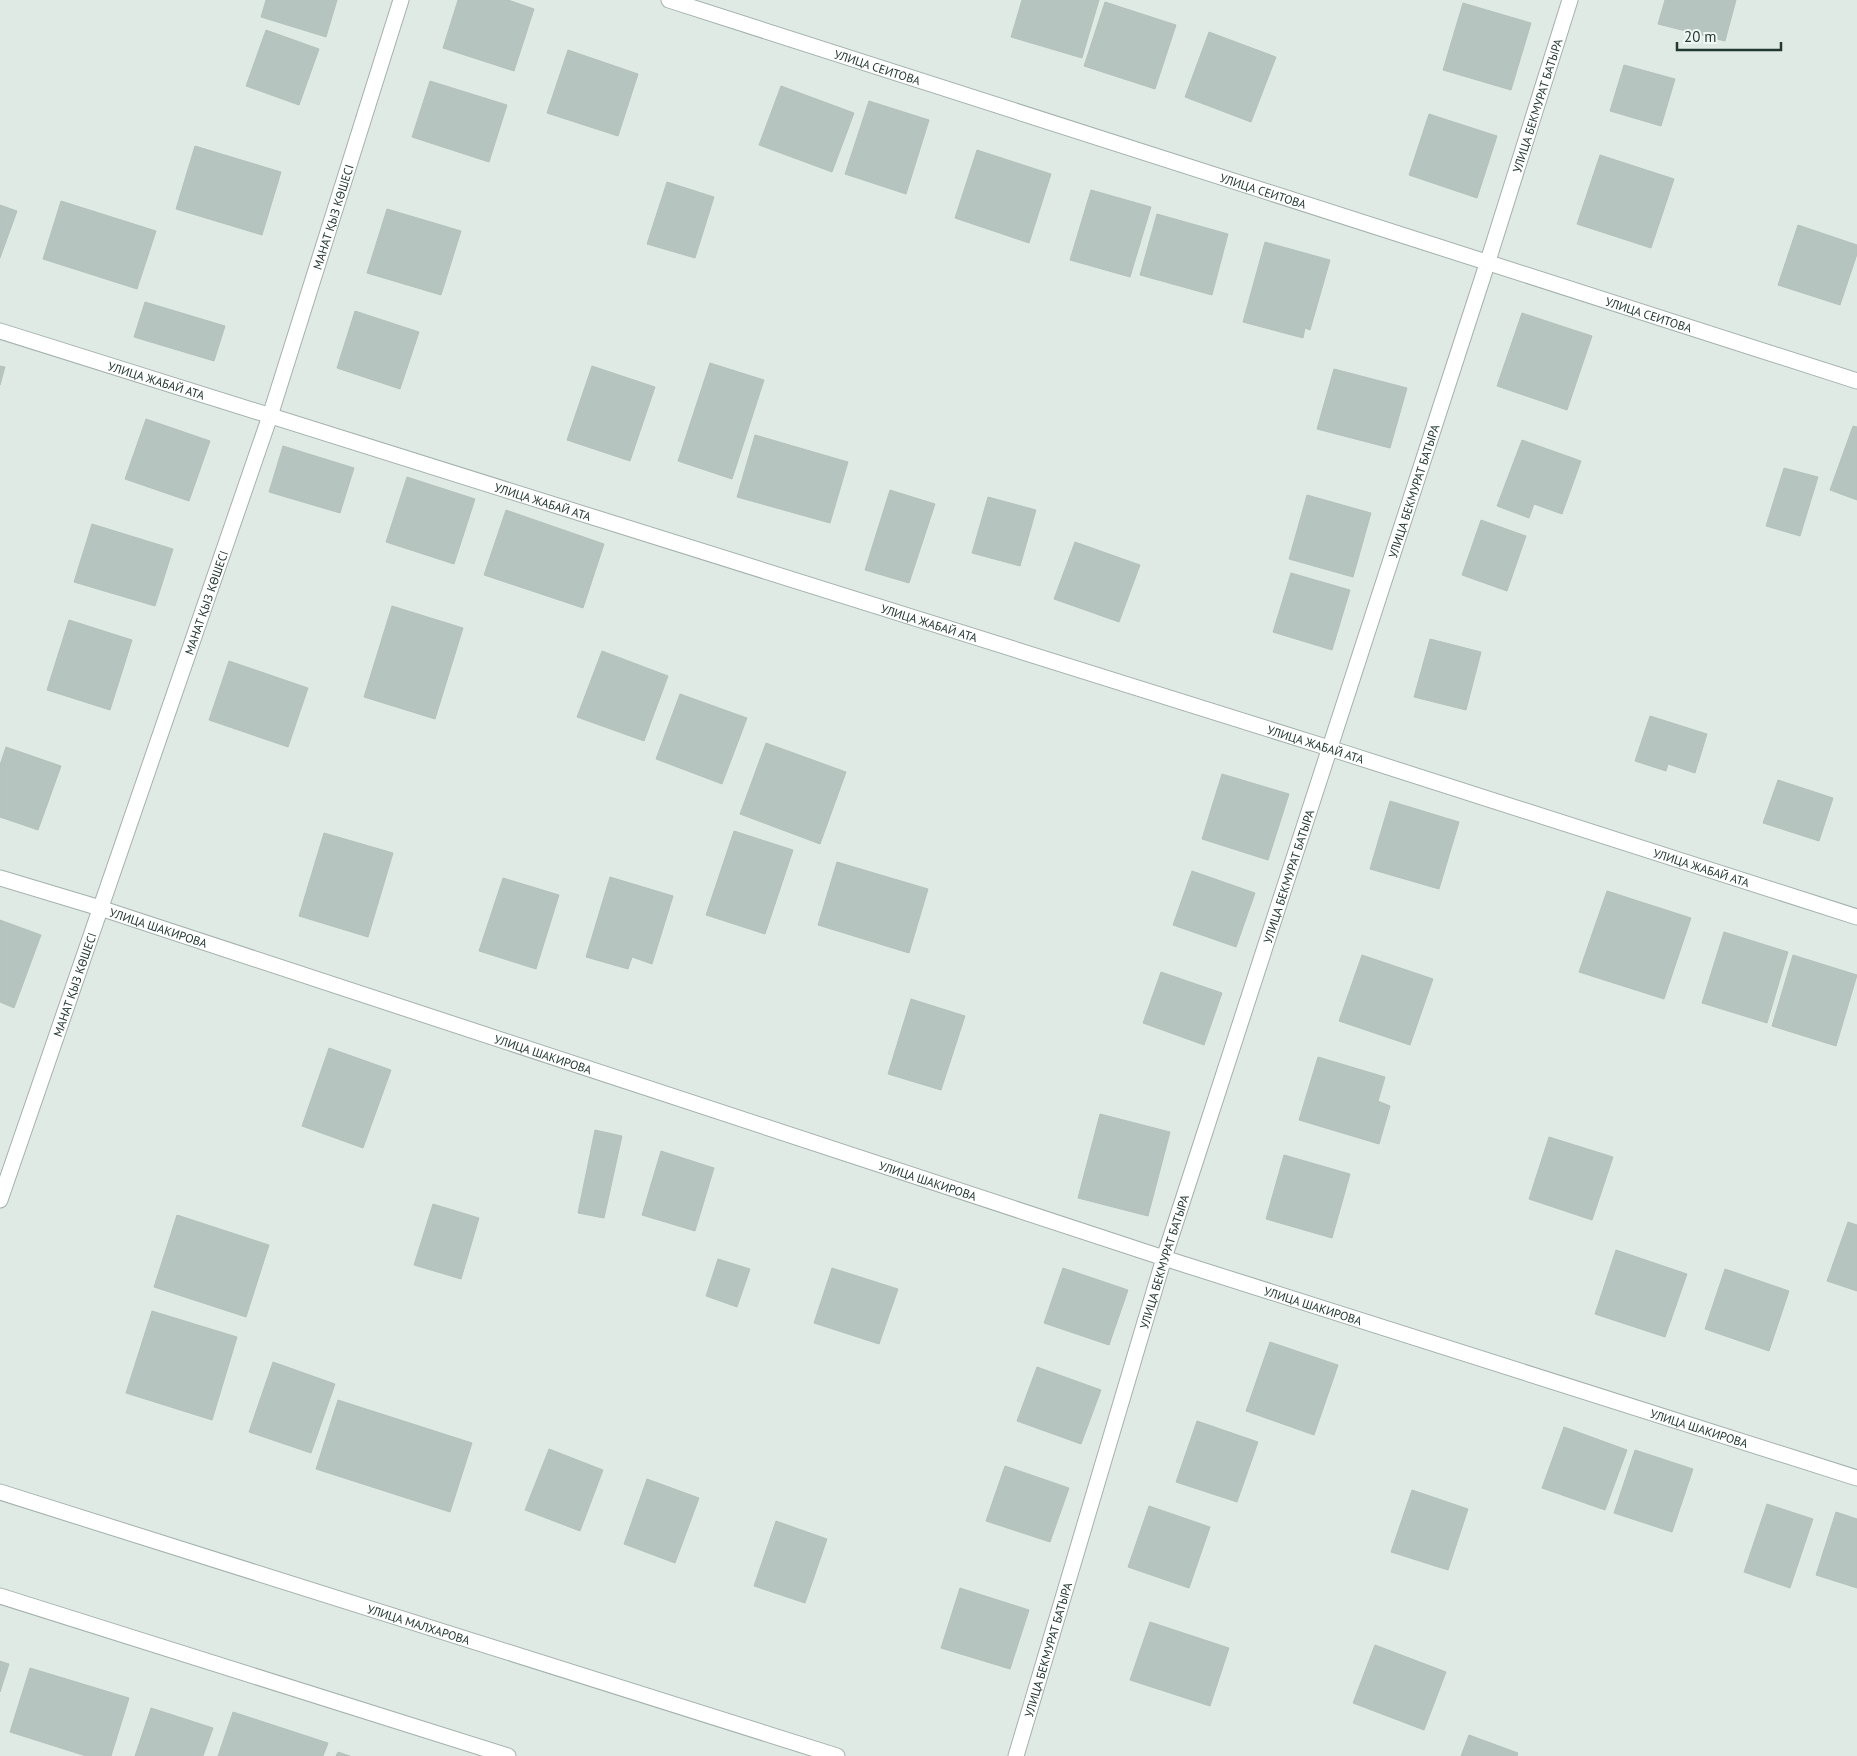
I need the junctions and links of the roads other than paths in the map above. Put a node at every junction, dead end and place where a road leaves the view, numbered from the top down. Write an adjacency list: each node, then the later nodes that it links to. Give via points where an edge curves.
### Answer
1 (401, 0): 7 (street, МАНАТ ҚЫЗ КӨШЕСІ)
2 (669, 0): 4 (street, УЛИЦА СЕИТОВА)
3 (1570, 0): 4 (street, УЛИЦА БЕКМУРАТ БАТЫРА)
4 (1488, 261): 6 (street, УЛИЦА СЕИТОВА); 8 (street, УЛИЦА БЕКМУРАТ БАТЫРА)
5 (0, 331): 7 (street, УЛИЦА ЖАБАЙ АТА)
6 (1857, 381)
7 (270, 416): 8 (street, УЛИЦА ЖАБАЙ АТА); 10 (street, МАНАТ ҚЫЗ КӨШЕСІ)
8 (1328, 748): 11 (street, УЛИЦА ЖАБАЙ АТА); 13 (street, УЛИЦА БЕКМУРАТ БАТЫРА)
9 (0, 878): 10 (street, УЛИЦА ШАКИРОВА)
10 (100, 908): 12 (street, МАНАТ ҚЫЗ КӨШЕСІ); 13 (street, УЛИЦА ШАКИРОВА)
11 (1857, 917)
12 (0, 1200)
13 (1164, 1258): 14 (street, УЛИЦА ШАКИРОВА); 19 (street, УЛИЦА БЕКМУРАТ БАТЫРА)
14 (1857, 1478)
15 (0, 1492): 18 (street, УЛИЦА МАЛХАРОВА)
16 (0, 1596): 17 (street)
17 (508, 1756)
18 (837, 1756)
19 (1016, 1756)

